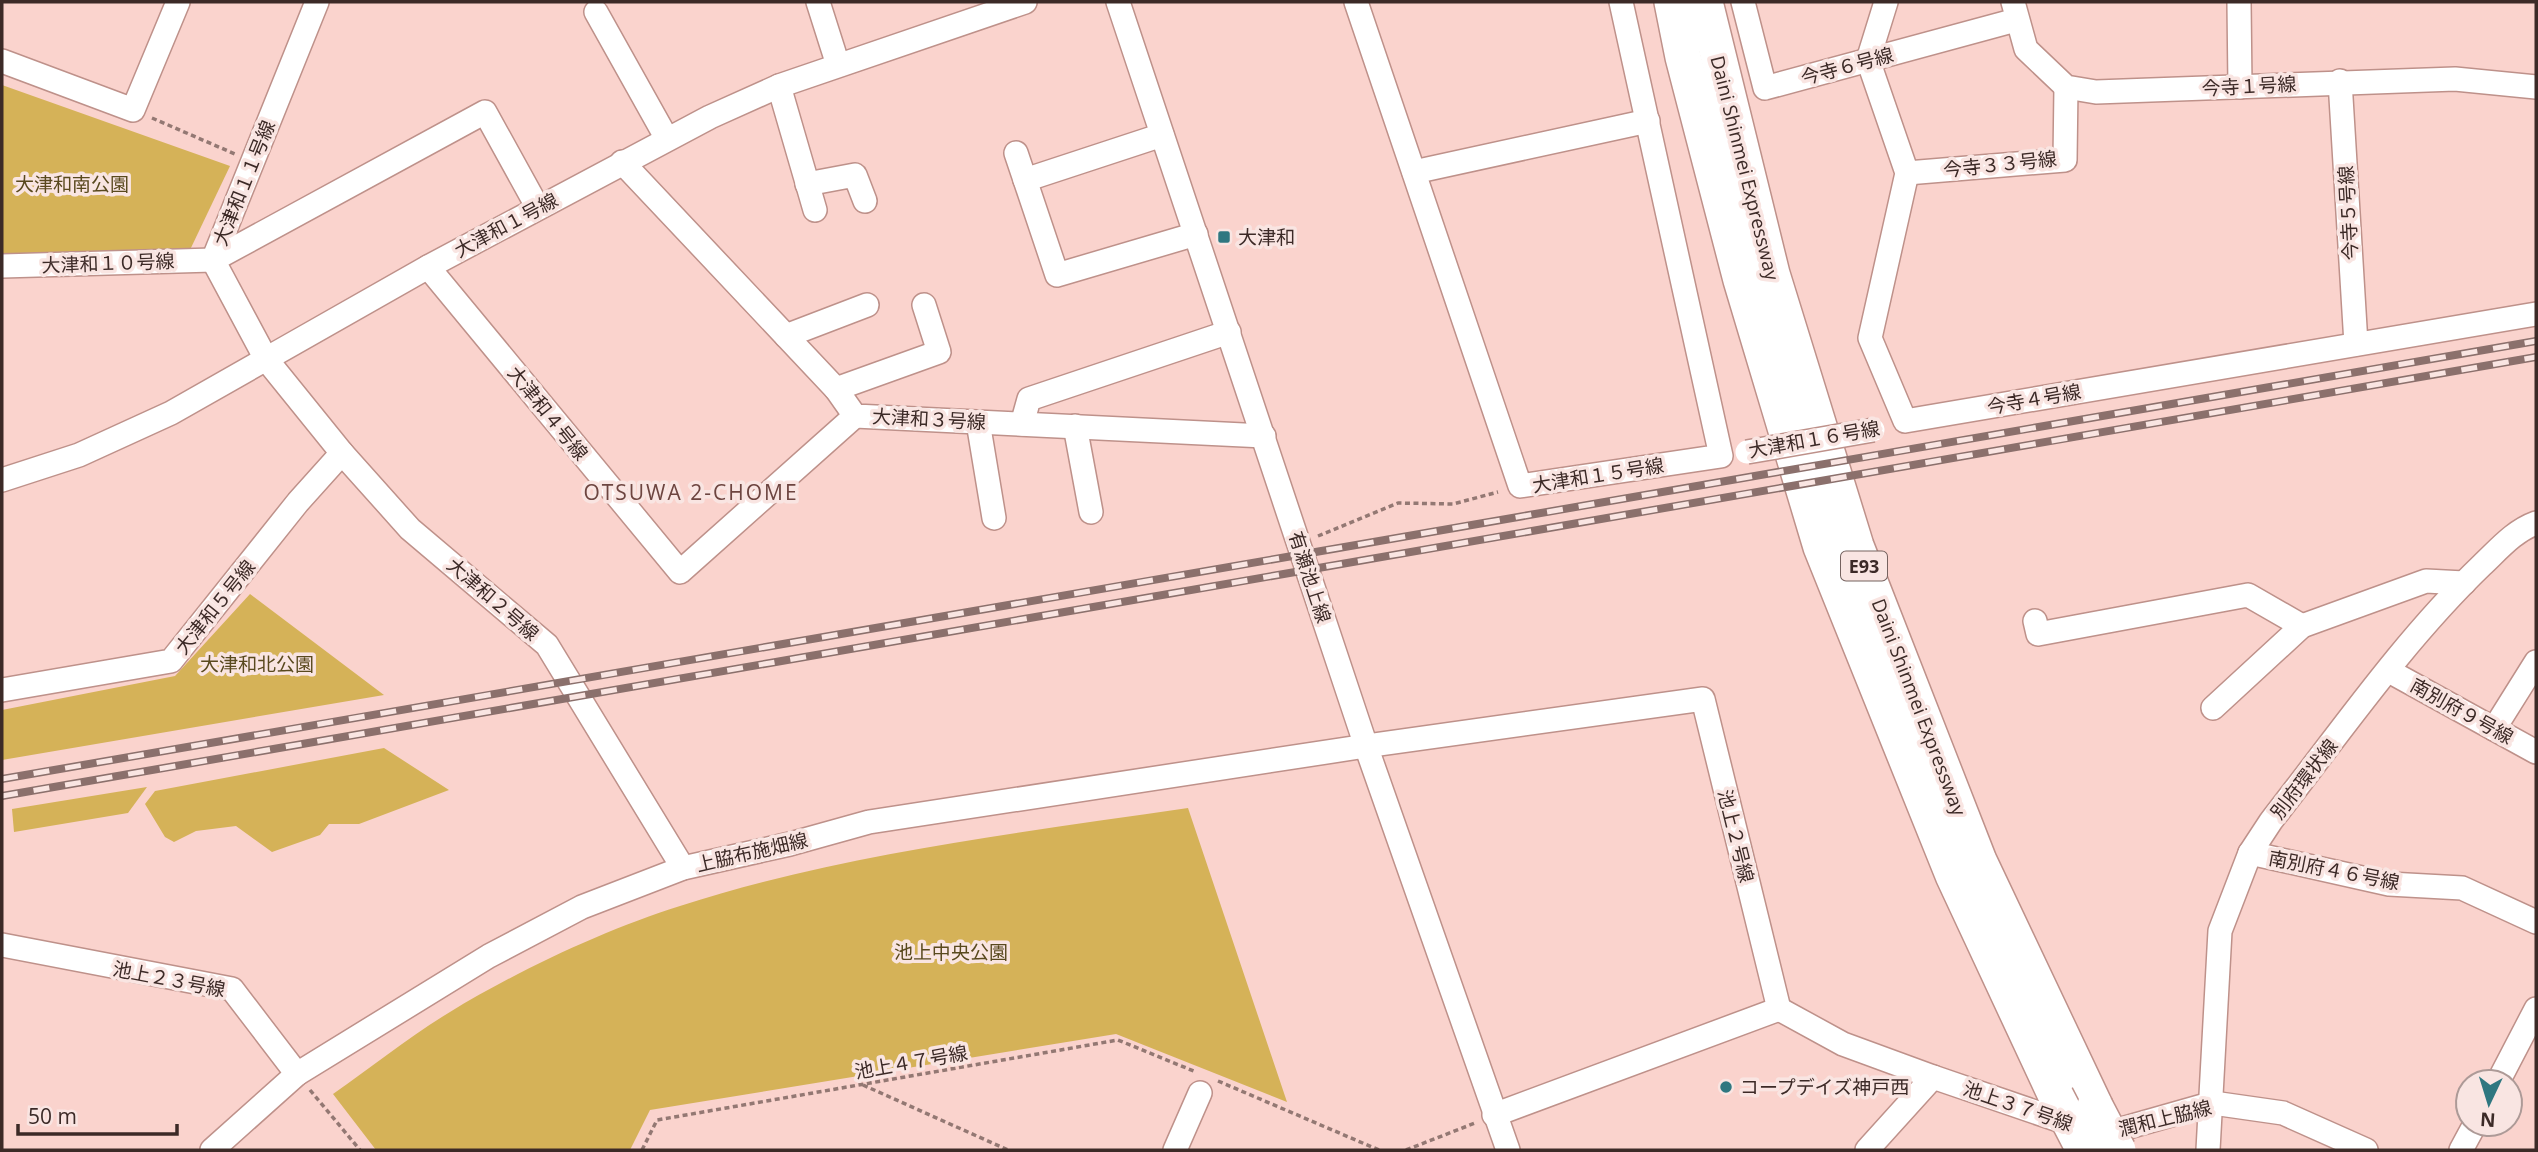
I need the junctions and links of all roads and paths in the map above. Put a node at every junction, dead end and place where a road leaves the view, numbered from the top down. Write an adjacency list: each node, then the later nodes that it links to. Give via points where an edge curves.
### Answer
1 (178, 2): 23 (street)
2 (317, 2): 28 (street, 大津和１１号線)
3 (818, 2): 17 (street)
4 (1025, 2): 17 (street, 大津和１号線)
5 (1118, 2): 25 (street, 有瀬池上線)
6 (1356, 2): 30 (street, 大津和１５号線)
7 (1621, 2): 24 (street)
8 (1672, 2): 87 (highway, Daini Shinmei Expressway / E93, bridge, via 1741,280 1821,547 1953,875 2056,1096)
9 (1705, 2): 87 (highway, Daini Shinmei Expressway / E93, via 1772,274 1856,546 1979,861)
10 (1743, 2): 15 (street, 今寺６号線, via 1765,88)
11 (1886, 2): 15 (street)
12 (2239, 2): 20 (street)
13 (2014, 11): 15 (street, 今寺６号線); 22 (street, via 2026,49)
14 (596, 12): 26 (street)
15 (1868, 60): 31 (street)
16 (2, 61): 23 (street)
17 (838, 65): 19 (street, 大津和１号線)
18 (2340, 81): 20 (street, 今寺１号線); 21 (street, 今寺１号線, via 2455,79); 46 (street, 今寺５号線)
19 (779, 86): 26 (street, 大津和１号線); 33 (street)
20 (2240, 86): 22 (street, 今寺１号線, via 2096,92)
21 (2536, 87)
22 (2066, 88): 31 (street, 今寺３３号線, via 2066,160)
23 (133, 110): 28 (path)
24 (1648, 121): 30 (street); 56 (street)
25 (1162, 135): 32 (street); 37 (street, 有瀬池上線)
26 (667, 139): 29 (street, 大津和１号線)
27 (1016, 153): 32 (street)
28 (253, 162): 38 (street, 大津和１１号線)
29 (622, 162): 35 (street, 大津和１号線); 45 (street, 大津和３号線)
30 (1414, 172): 58 (street, 大津和１５号線)
31 (1907, 173): 50 (street, via 1870,338)
32 (1025, 180): 37 (street, via 1058,275)
33 (807, 184): 34 (street, via 855,175); 36 (street)
34 (865, 201)
35 (538, 208): 38 (street, via 485,112); 40 (street, 大津和１号線)
36 (815, 210)
37 (1196, 234): 44 (street, 有瀬池上線)
38 (213, 260): 39 (street, 大津和１０号線); 47 (street, 大津和１１号線)
39 (2, 266)
40 (428, 267): 47 (street, 大津和１号線); 49 (street, 大津和４号線, via 680,572)
41 (867, 305): 45 (street)
42 (924, 305): 48 (street, via 939,352)
43 (2536, 314): 46 (street, 今寺４号線)
44 (1229, 332): 52 (street, via 1029,399); 54 (street, 有瀬池上線)
45 (786, 336): 48 (street, 大津和３号線)
46 (2356, 344): 50 (street, 今寺４号線)
47 (266, 359): 55 (street, 大津和２号線); 57 (street, 大津和１号線, via 171,413 79,455)
48 (836, 389): 49 (street, 大津和３号線)
49 (855, 416): 51 (street, 大津和３号線)
50 (1906, 421): 56 (street, 大津和１６号線, bridge)
51 (978, 422): 52 (street, 大津和３号線); 60 (street)
52 (1022, 424): 53 (street, 大津和３号線)
53 (1074, 426): 54 (street, 大津和３号線); 59 (street)
54 (1264, 436): 62 (street, 有瀬池上線)
55 (341, 453): 68 (street, 大津和５号線, via 171,661); 74 (street, 大津和２号線, via 410,529 547,645)
56 (1721, 456): 58 (street, 大津和１５号線)
57 (2, 480)
58 (1520, 486): 62 (path, via 1453,504 1398,503)
59 (1091, 512)
60 (994, 518)
61 (2536, 523): 63 (street, 別府環状線, via 2520,529)
62 (1299, 543): 71 (street, 有瀬池上線)
63 (2464, 583): 65 (street, via 2426,581); 67 (street, 別府環状線)
64 (2035, 621): 65 (street, via 2038,634 2248,595)
65 (2302, 626): 69 (street)
66 (2536, 662): 70 (street)
67 (2389, 671): 70 (street, 南別府９号線); 73 (street, 別府環状線)
68 (2, 690)
69 (2214, 708)
70 (2494, 729): 72 (street, 南別府９号線)
71 (1366, 746): 74 (street, 上脇布施畑線, via 869,822); 77 (street, 池上２号線, via 1703,699); 86 (street, 有瀬池上線)
72 (2536, 752)
73 (2249, 853): 75 (street, 南別府４６号線, via 2389,884 2462,888); 85 (street, 別府環状線, via 2220,931)
74 (683, 868): 81 (street, 上脇布施畑線, via 582,907 489,956)
75 (2536, 922)
76 (2, 945): 81 (street, 池上２３号線, via 232,989)
77 (1779, 1009): 82 (street, 池上３７号線, via 1843,1044); 86 (street)
78 (2536, 1009): 79 (street)
79 (2527, 1051): 80 (street)
80 (2511, 1068)
81 (298, 1074): 88 (street, 上脇布施畑線); 89 (path)
82 (1933, 1077): 87 (street, 池上３７号線); 96 (street)
83 (862, 1085): 84 (path, 池上４７号線, via 1118,1040 1197,1072); 90 (path, 池上４７号線, via 657,1120); 91 (path)
84 (1204, 1085): 92 (street); 93 (path)
85 (2213, 1103): 87 (street, 潤和上脇線); 97 (street, 別府環状線); 98 (street, 潤和上脇線, via 2283,1113)
86 (1494, 1115): 94 (path); 95 (street, 有瀬池上線)
87 (2098, 1138)
88 (212, 1150)
89 (360, 1150)
90 (642, 1150)
91 (1008, 1150)
92 (1175, 1150)
93 (1379, 1150)
94 (1406, 1150)
95 (1508, 1150)
96 (1867, 1150)
97 (2208, 1150)
98 (2366, 1150)

